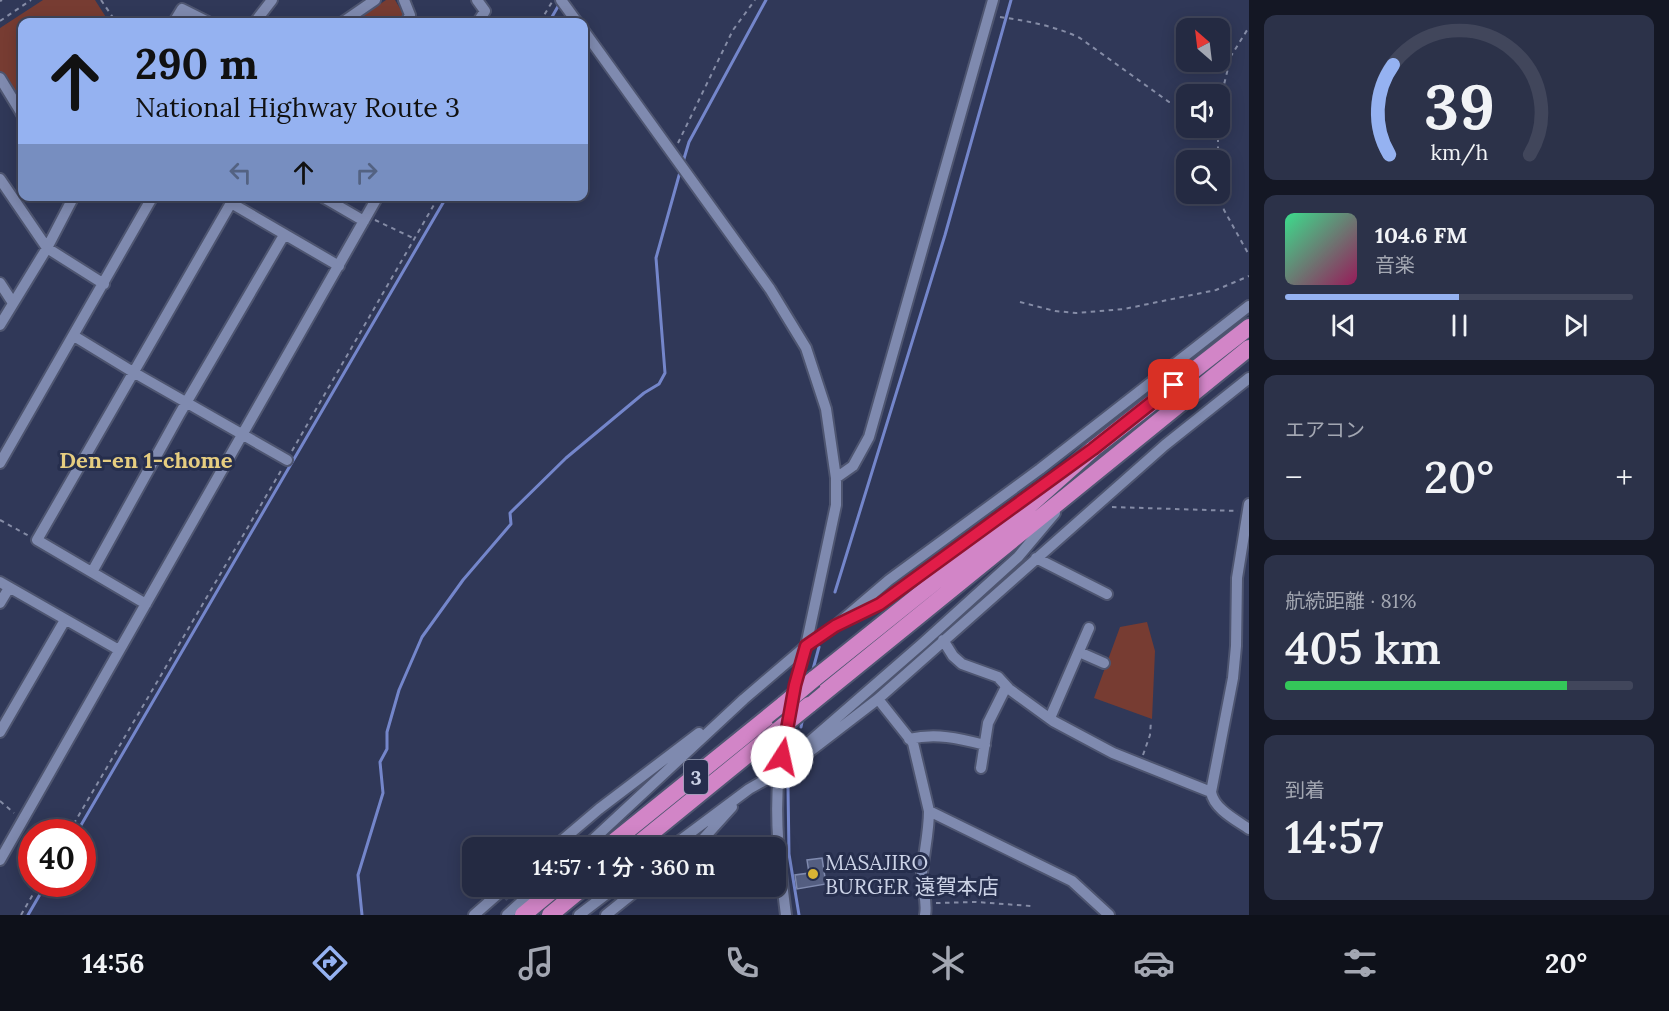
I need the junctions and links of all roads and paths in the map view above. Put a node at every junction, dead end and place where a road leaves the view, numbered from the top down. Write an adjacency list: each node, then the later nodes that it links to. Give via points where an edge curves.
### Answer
1 (31, 0): 23 (path)
2 (101, 0): 14 (path)
3 (257, 0): 12 (street)
4 (272, 0): 12 (street)
5 (375, 0): 18 (street)
6 (404, 0): 19 (street)
7 (477, 0): 20 (street, via 485,11)
8 (553, 0): 21 (path)
9 (561, 0): 22 (street)
10 (755, 0): 30 (path, via 733,30)
11 (993, 0): 13 (street)
12 (262, 12): 17 (street)
13 (989, 15): 28 (path, via 1028,21 1080,38 1169,102); 61 (street, via 869,437 853,466)
14 (113, 18)
15 (176, 18): 16 (street, via 182,9)
16 (200, 18)
17 (258, 18)
18 (349, 18)
19 (408, 18)
20 (481, 18)
21 (542, 18)
22 (574, 18)
23 (0, 21)
24 (1249, 27): 27 (path, via 1231,56)
25 (588, 38): 30 (street)
26 (0, 78): 29 (street)
27 (1224, 84)
28 (1176, 102)
29 (18, 107)
30 (672, 153): 61 (street, via 770,289 806,348 826,409)
31 (0, 179): 41 (street)
32 (71, 201): 41 (street)
33 (150, 201): 46 (street)
34 (331, 201): 38 (street)
35 (375, 201): 38 (street)
36 (436, 201): 40 (path)
37 (1223, 204): 42 (path)
38 (365, 218): 40 (path); 43 (street)
39 (284, 235): 43 (street); 54 (street, via 231,203); 56 (street)
40 (414, 238): 59 (path)
41 (47, 248): 46 (street); 48 (street)
42 (1249, 255)
43 (339, 266): 57 (street)
44 (1249, 276): 47 (path, via 1216,290 1124,309 1076,313)
45 (0, 283): 48 (street)
46 (104, 284): 52 (street)
47 (1020, 302)
48 (13, 303): 50 (street)
49 (1249, 306): 74 (street, via 1040,469 889,580)
50 (0, 325)
51 (1249, 327): 58 (highway, 3)
52 (74, 336): 54 (street); 60 (street)
53 (1249, 348): 62 (highway, 3)
54 (132, 372): 56 (street); 66 (street)
55 (1249, 378): 63 (street, via 1165,445)
56 (186, 403): 57 (street); 68 (street)
57 (242, 435): 59 (street); 72 (street)
58 (1093, 449): 74 (street, via 880,604); 104 (highway, 3, bridge, via 1021,513)
59 (287, 460): 99 (path)
60 (0, 464)
61 (836, 478): 77 (street, via 836,505)
62 (1074, 490): 89 (street, via 1017,557 848,710 808,743); 105 (highway, 3, bridge)
63 (1097, 507): 64 (path); 67 (street)
64 (1248, 507): 94 (street, via 1237,578 1233,678)
65 (0, 520): 66 (path)
66 (37, 540): 68 (street)
67 (1036, 558): 70 (street); 76 (street)
68 (92, 572): 72 (street)
69 (4, 585): 71 (street); 73 (street)
70 (1107, 594)
71 (0, 603)
72 (146, 603): 78 (street)
73 (65, 620): 78 (street); 86 (street)
74 (835, 626): 77 (street)
75 (1089, 628): 79 (street)
76 (943, 640): 81 (street, via 962,664 998,677); 83 (street)
77 (806, 646): 82 (street); 89 (street)
78 (118, 650): 98 (street)
79 (1079, 652): 80 (street); 84 (street)
80 (1104, 663)
81 (1006, 687): 84 (street); 88 (street, via 988,723)
82 (744, 699): 102 (street); 103 (street)
83 (878, 699): 87 (street); 92 (street)
84 (1050, 718): 90 (street)
85 (1151, 721): 90 (path)
86 (0, 732)
87 (909, 739): 88 (street, via 926,735 955,737); 96 (street)
88 (985, 745): 91 (street)
89 (782, 757): 92 (street)
90 (1139, 763): 94 (street)
91 (981, 768)
92 (779, 772): 93 (street); 125 (street, via 777,819)
93 (749, 789): 106 (street); 107 (street)
94 (1211, 792): 101 (street, via 1219,806)
95 (0, 801): 97 (path)
96 (930, 812): 116 (street, via 922,874); 127 (street, via 1072,881)
97 (21, 819)
98 (23, 819)
99 (77, 819)
100 (18, 827): 108 (street)
101 (1249, 829)
102 (566, 837)
103 (596, 837)
104 (620, 837)
105 (647, 837)
106 (684, 837)
107 (705, 837)
108 (0, 860)
109 (31, 897): 118 (path)
110 (494, 897): 119 (street)
111 (527, 897): 120 (street)
112 (545, 897): 121 (highway)
113 (572, 897): 122 (highway)
114 (603, 897): 123 (street)
115 (628, 897): 124 (street)
116 (927, 903): 117 (path); 126 (street)
117 (1031, 906)
118 (21, 915)
119 (474, 915)
120 (507, 915)
121 (523, 915)
122 (550, 915)
123 (579, 915)
124 (606, 915)
125 (786, 915)
126 (925, 915)
127 (1109, 915)

